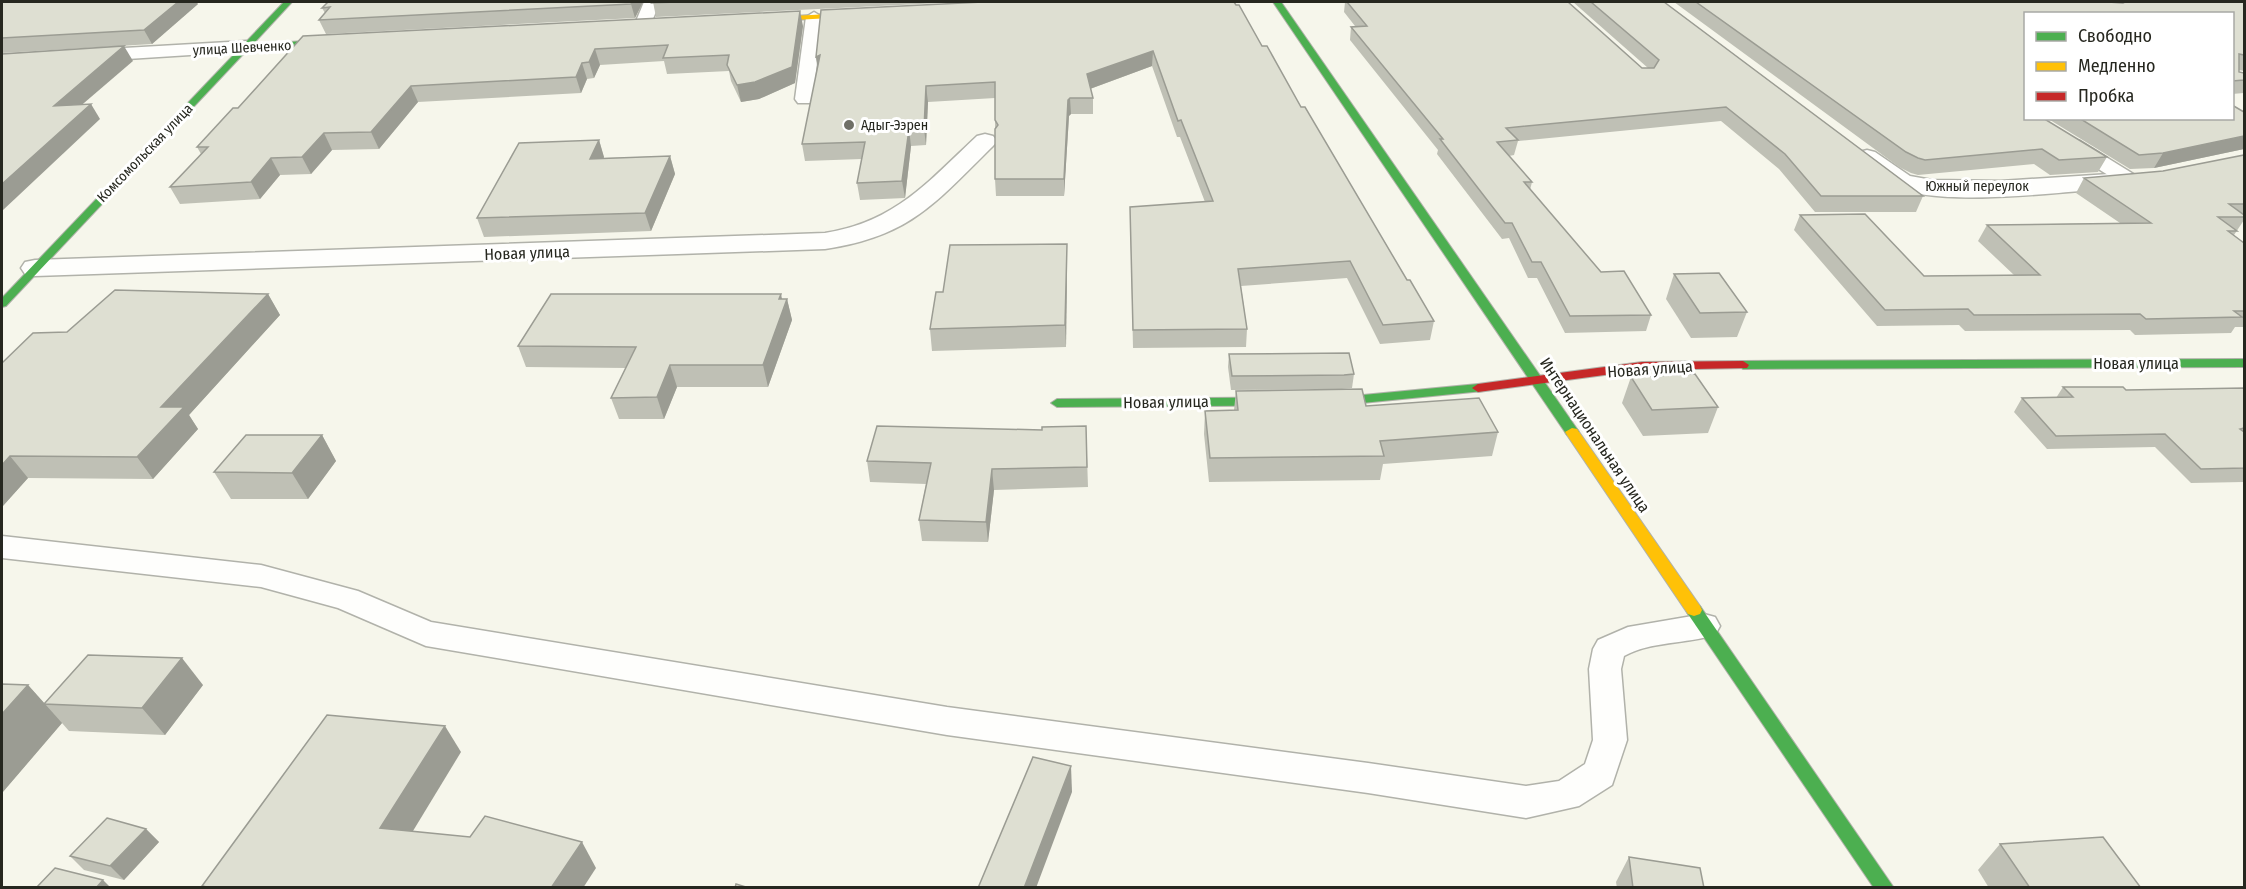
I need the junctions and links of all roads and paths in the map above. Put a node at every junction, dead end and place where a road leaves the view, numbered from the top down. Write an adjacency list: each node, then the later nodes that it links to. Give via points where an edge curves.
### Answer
1 (288, 2): 9 (street, Комсомольская улица)
2 (652, 2): 7 (lane)
3 (1277, 2): 20 (street, Интернациональная улица)
4 (884, 13): 5 (street)
5 (814, 17): 6 (street); 11 (lane)
6 (745, 20)
7 (642, 26)
8 (351, 42): 9 (street, улица Шевченко)
9 (246, 47): 10 (street, улица Шевченко); 17 (street, Комсомольская улица)
10 (2, 61)
11 (804, 99)
12 (2061, 138): 16 (lane)
13 (985, 141): 17 (street, Новая улица, via 906,213 859,235 825,242)
14 (1851, 145): 16 (street, Южный переулок, via 1902,181 1932,188 2001,189)
15 (2154, 177): 16 (street, Южный переулок)
16 (2128, 179)
17 (35, 268): 18 (street, Комсомольская улица)
18 (2, 304)
19 (2244, 363): 20 (street, Новая улица, via 1642,366)
20 (1539, 381): 21 (street, Новая улица, via 1342,401); 23 (street, Интернациональная улица)
21 (1058, 403)
22 (2, 547): 23 (lane, via 261,576 347,599 426,634 947,721 1526,802 1566,795 1599,774 1610,740 1605,669 1609,649 1628,639)
23 (1704, 626): 24 (street, Интернациональная улица)
24 (1885, 888)

